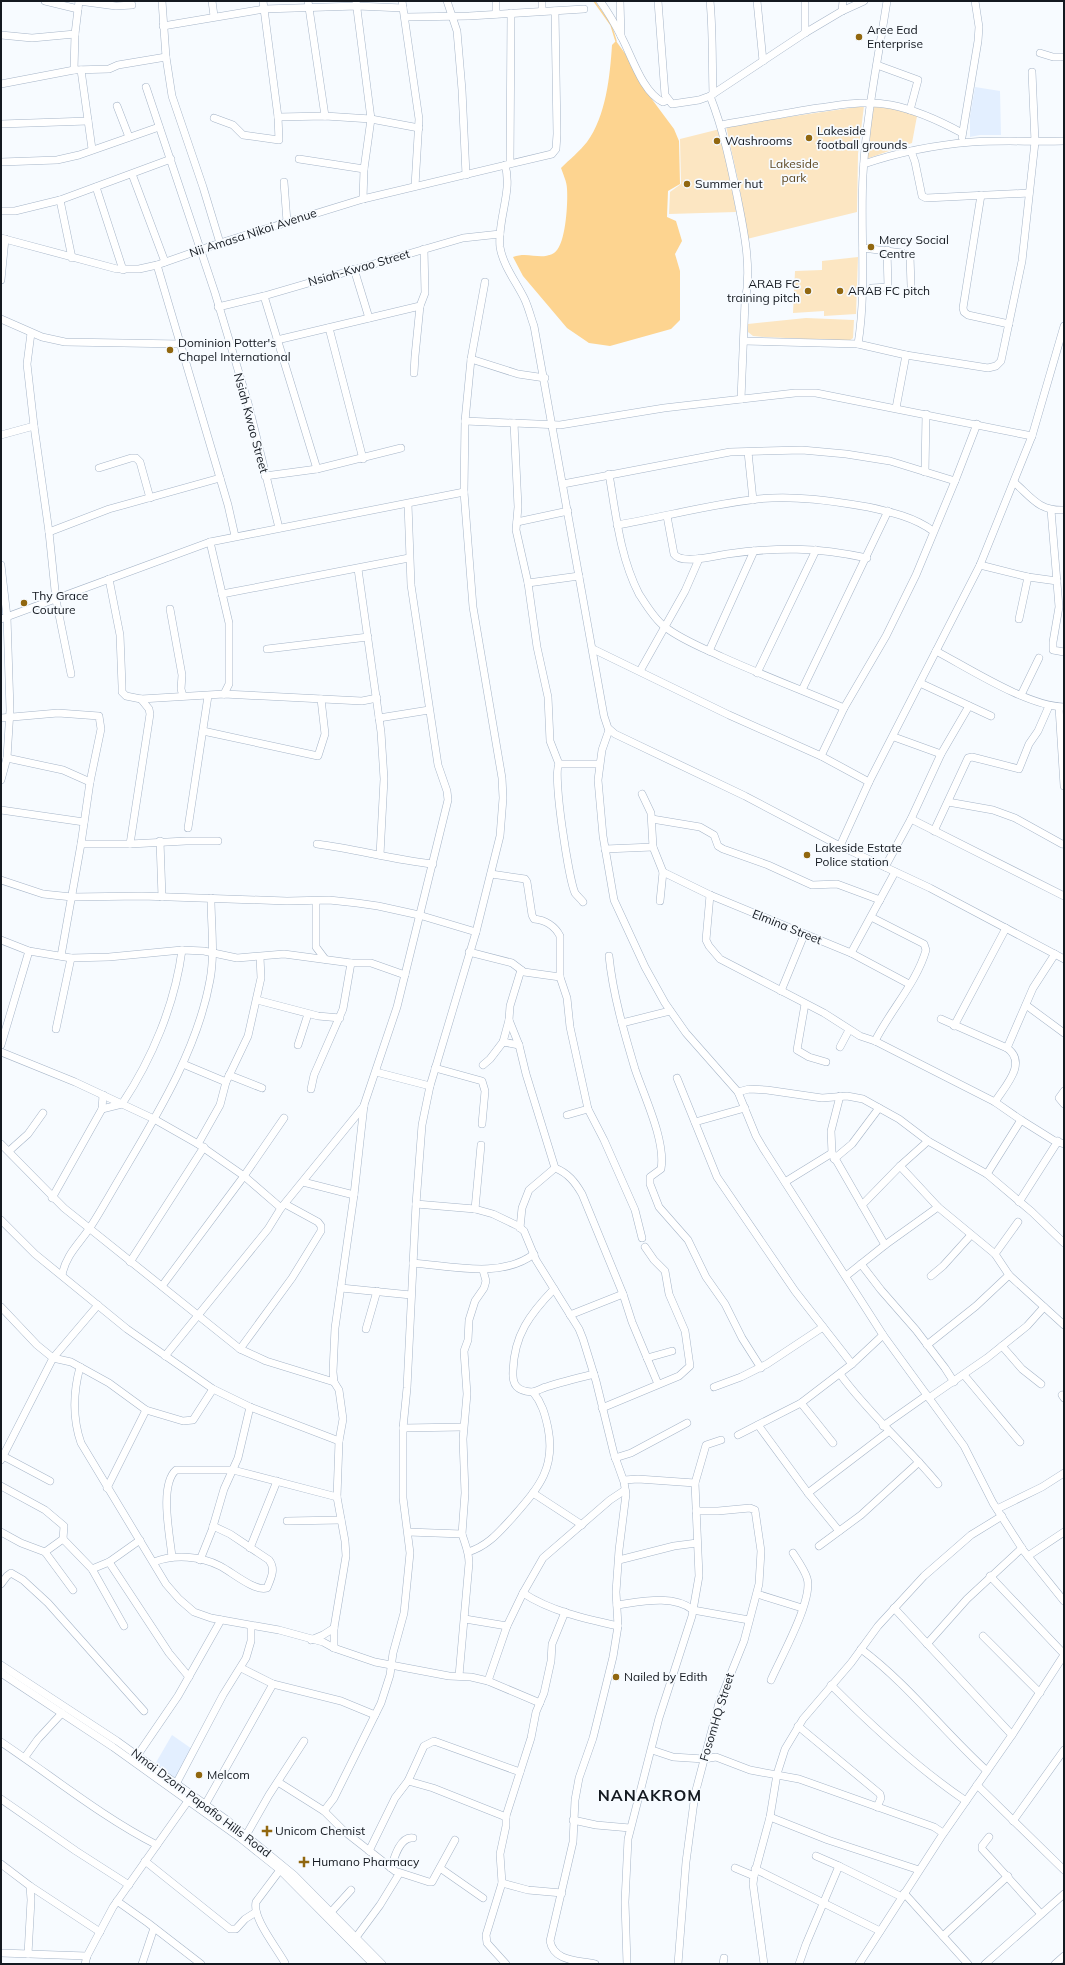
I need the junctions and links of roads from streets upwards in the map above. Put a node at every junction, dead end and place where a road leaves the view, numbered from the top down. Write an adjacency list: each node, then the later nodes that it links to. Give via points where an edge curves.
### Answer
1 (45, 1): 17 (street)
2 (162, 1): 32 (street)
3 (212, 1): 29 (street)
4 (447, 1): 30 (street)
5 (496, 1): 28 (street)
6 (542, 1): 24 (street)
7 (600, 1): 36 (street)
8 (620, 1): 36 (street)
9 (658, 1): 47 (street, via 665,95)
10 (710, 1): 46 (street)
11 (757, 1): 40 (street)
12 (805, 1): 33 (street)
13 (843, 1): 26 (street)
14 (864, 1): 26 (street)
15 (887, 1): 41 (street)
16 (975, 1): 60 (street, via 979,27 978,41)
17 (79, 4): 19 (street); 34 (street)
18 (357, 4): 21 (street); 22 (street); 54 (street)
19 (132, 5)
20 (263, 5): 21 (street); 29 (street); 51 (street)
21 (309, 5): 52 (street)
22 (403, 5): 31 (street)
23 (584, 9): 25 (street)
24 (542, 11): 25 (street); 27 (street)
25 (555, 11): 70 (street, Nii Amasa Nikoi Avenue, via 556,149 543,157)
26 (842, 11): 33 (street)
27 (511, 13): 28 (street); 70 (street)
28 (496, 14): 30 (street)
29 (214, 16): 32 (street)
30 (452, 16): 31 (street); 74 (street, via 457,31)
31 (406, 17): 59 (street)
32 (163, 26): 38 (street)
33 (805, 33): 40 (street)
34 (75, 34): 35 (street, via 32,38); 42 (street)
35 (1, 35)
36 (621, 36): 47 (street, via 648,88 657,99)
37 (1040, 53): 39 (street)
38 (166, 57): 42 (street, via 118,65 109,69); 86 (street, via 172,96)
39 (1064, 57)
40 (763, 61): 46 (street)
41 (877, 65): 48 (street); 50 (street, via 918,80)
42 (77, 70): 44 (street); 55 (street)
43 (1032, 72): 63 (street)
44 (1, 84)
45 (146, 87): 58 (street, Nsiah Kwao Street)
46 (712, 95): 47 (street, via 699,100); 57 (street)
47 (670, 102)
48 (871, 104): 50 (street, via 891,105); 57 (street, via 825,107); 71 (street)
49 (117, 106): 61 (street)
50 (910, 110): 60 (street, via 939,120)
51 (278, 116): 52 (street); 53 (street, via 279,140 242,135 233,125)
52 (325, 116): 54 (street)
53 (214, 118)
54 (370, 119): 59 (street); 72 (street)
55 (88, 121): 56 (street); 65 (street)
56 (1, 124)
57 (721, 125): 110 (street, via 744,228 747,290)
58 (160, 127): 61 (street); 67 (street, Nsiah Kwao Street)
59 (419, 128): 76 (street)
60 (962, 133): 64 (street)
61 (129, 137): 65 (street)
62 (1064, 141): 63 (street)
63 (1035, 142): 64 (street); 78 (street)
64 (962, 143): 66 (street)
65 (92, 149): 69 (street, via 57,160)
66 (911, 151): 71 (street); 79 (street, via 922,196 926,198)
67 (171, 159): 73 (street); 89 (street, Nsiah Kwao Street)
68 (299, 159): 72 (street)
69 (1, 162)
70 (508, 164): 74 (street, Nii Amasa Nikoi Avenue); 84 (street)
71 (864, 164): 87 (street)
72 (364, 169): 80 (street)
73 (132, 174): 77 (street); 92 (street)
74 (466, 175): 76 (street, Nii Amasa Nikoi Avenue)
75 (284, 182): 83 (street)
76 (415, 186): 80 (street, Nii Amasa Nikoi Avenue)
77 (96, 187): 81 (street); 95 (street)
78 (1029, 194): 79 (street); 105 (street, via 1022,261)
79 (981, 195): 105 (street, via 963,308 968,315)
80 (363, 199): 83 (street, Nii Amasa Nikoi Avenue)
81 (60, 200): 82 (street, via 15,211); 91 (street)
82 (1, 211)
83 (287, 222): 86 (street, Nii Amasa Nikoi Avenue)
84 (500, 234): 88 (street, Nsiah-Kwao Street, via 463,238); 116 (street, via 500,248 504,261 525,301 534,326)
85 (3, 239): 91 (street, Nii Amasa Nikoi Avenue); 96 (street)
86 (220, 243): 89 (street, Nii Amasa Nikoi Avenue)
87 (863, 248): 90 (street); 112 (street, via 862,314)
88 (424, 249): 94 (street, Nsiah-Kwao Street); 101 (street, via 425,293)
89 (201, 250): 92 (street, Nii Amasa Nikoi Avenue); 102 (street, Nsiah Kwao Street)
90 (887, 250): 98 (street, via 910,256); 99 (street, via 888,287)
91 (72, 258): 95 (street, Nii Amasa Nikoi Avenue)
92 (165, 262): 93 (street, Nii Amasa Nikoi Avenue)
93 (157, 265): 95 (street, Nii Amasa Nikoi Avenue); 111 (street)
94 (354, 269): 100 (street, Nsiah-Kwao Street); 103 (street)
95 (123, 270)
96 (1, 280)
97 (485, 282): 114 (street)
98 (911, 286)
99 (872, 288)
100 (264, 296): 102 (street, Nsiah-Kwao Street); 109 (street)
101 (420, 306): 103 (street); 115 (street)
102 (218, 307): 134 (street, Nsiah Kwao Street, via 248,403)
103 (369, 318): 107 (street)
104 (1, 319): 108 (street)
105 (1009, 324): 113 (street, via 1001,361 996,366 988,368)
106 (1064, 326): 126 (street)
107 (329, 328): 109 (street); 129 (street)
108 (31, 333): 111 (street, via 65,342); 124 (street, via 27,364)
109 (277, 340): 131 (street)
110 (744, 340): 112 (street); 117 (street)
111 (181, 344): 135 (street)
112 (858, 344): 113 (street)
113 (906, 355): 118 (street)
114 (471, 359): 116 (street, via 518,374); 120 (street)
115 (414, 373)
116 (545, 378): 123 (street)
117 (741, 399): 118 (street, via 816,393); 123 (street)
118 (896, 408): 119 (street)
119 (926, 414): 122 (street); 132 (street)
120 (465, 421): 121 (street); 139 (street)
121 (514, 423): 123 (street); 148 (street)
122 (977, 424): 126 (street); 136 (street)
123 (552, 425): 138 (street)
124 (34, 426): 125 (street); 152 (street)
125 (1, 435)
126 (1032, 436): 137 (street)
127 (401, 448): 129 (street)
128 (748, 452): 132 (street, via 802,450 846,454 890,461); 133 (street, via 730,452); 141 (street)
129 (363, 459): 131 (street)
130 (99, 468): 140 (street, via 136,458 140,462)
131 (317, 469): 134 (street)
132 (925, 472): 136 (street)
133 (609, 474): 138 (street); 149 (street)
134 (265, 476): 150 (street, Nsiah Kwao Street)
135 (220, 478): 140 (street); 153 (street)
136 (955, 481): 151 (street)
137 (1015, 483): 143 (street, via 1042,508); 161 (street)
138 (563, 484): 145 (street)
139 (464, 492): 142 (street); 236 (street, via 473,607 503,791 500,836)
140 (150, 498): 152 (street, via 109,509)
141 (753, 500): 146 (street, via 800,499 846,503); 147 (street)
142 (408, 504): 150 (street); 157 (street)
143 (1051, 510): 144 (street); 166 (street)
144 (1064, 510)
145 (568, 511): 148 (street); 163 (street)
146 (888, 511): 151 (street, via 915,520); 158 (street)
147 (667, 516): 149 (street); 159 (street, via 670,540 676,557)
148 (517, 522): 167 (street, via 517,536)
149 (617, 526): 173 (street, via 625,558 637,588)
150 (279, 528): 153 (street)
151 (933, 531): 196 (street, via 916,575 886,636)
152 (49, 532): 169 (street)
153 (235, 536): 154 (street)
154 (210, 542): 165 (street); 168 (street)
155 (816, 550): 156 (street, via 794,548); 158 (street); 182 (street)
156 (754, 551): 159 (street); 177 (street)
157 (409, 558): 162 (street); 197 (street)
158 (867, 558): 185 (street)
159 (698, 559): 173 (street, via 685,591)
160 (1, 565): 171 (street)
161 (980, 565): 164 (street); 178 (street)
162 (358, 568): 168 (street); 174 (street)
163 (579, 576): 167 (street); 176 (street)
164 (1028, 577): 166 (street); 172 (street)
165 (109, 579): 169 (street); 191 (street, via 120,635 122,692)
166 (1057, 581): 179 (street, via 1059,607 1052,642 1053,650)
167 (528, 583): 208 (street, via 537,646 548,697 550,741)
168 (222, 594): 186 (street, via 230,635 229,684)
169 (56, 600): 171 (street); 183 (street)
170 (170, 609): 188 (street, via 182,675)
171 (4, 618): 199 (street)
172 (1019, 619)
173 (664, 627): 177 (street); 181 (street)
174 (368, 637): 175 (street); 190 (street)
175 (267, 649)
176 (593, 649): 181 (street); 202 (street, via 604,716)
177 (709, 651): 182 (street)
178 (936, 651): 184 (street); 187 (street)
179 (1064, 652)
180 (1039, 658): 187 (street)
181 (640, 671): 206 (street)
182 (757, 673): 185 (street)
183 (71, 674)
184 (920, 683): 193 (street); 204 (street)
185 (802, 690): 196 (street)
186 (224, 694): 189 (street); 192 (street)
187 (1021, 695): 194 (street)
188 (183, 696): 189 (street); 191 (street)
189 (208, 696): 203 (street)
190 (377, 698): 192 (street, via 362,701); 201 (street)
191 (140, 699): 225 (street, via 150,714)
192 (321, 699): 203 (street, via 325,734 318,756)
193 (969, 706): 198 (street); 205 (street)
194 (1048, 706): 195 (street); 215 (street, via 1038,731 1029,744 1021,768 1016,770 968,758)
195 (1061, 707): 213 (street)
196 (844, 708): 206 (street)
197 (429, 710): 201 (street); 232 (street, via 438,765 448,800)
198 (991, 716)
199 (9, 717): 200 (street); 207 (street); 211 (street, via 58,713 99,716 101,729)
200 (1, 718)
201 (379, 718): 231 (street, via 384,779)
202 (609, 730): 209 (street); 228 (street, via 745,796)
203 (203, 731): 220 (street)
204 (894, 737): 205 (street); 212 (street)
205 (941, 754): 217 (street)
206 (821, 756): 212 (street)
207 (7, 758): 210 (street); 211 (street, via 63,770)
208 (559, 764): 209 (street); 246 (street, via 557,787 566,849 575,892)
209 (599, 764): 230 (street, via 600,810)
210 (1, 780)
211 (90, 782): 219 (street)
212 (869, 782): 228 (street)
213 (1064, 786)
214 (642, 794): 218 (street)
215 (948, 802): 221 (street); 227 (street, via 993,810 1015,818)
216 (1, 810): 219 (street)
217 (911, 819): 221 (street); 233 (street)
218 (652, 820): 229 (street); 243 (street, via 700,827 714,835 718,846 723,850 812,885 837,884)
219 (84, 822): 224 (street)
220 (188, 828)
221 (934, 831): 239 (street)
222 (160, 841): 223 (street); 225 (street); 241 (street)
223 (218, 842)
224 (81, 844): 225 (street); 240 (street)
225 (130, 844)
226 (317, 844): 231 (street)
227 (1062, 844)
228 (840, 846): 233 (street)
229 (653, 847): 230 (street); 234 (street)
230 (605, 849): 274 (street, via 614,900 645,967)
231 (380, 855): 232 (street)
232 (433, 864): 247 (street)
233 (885, 867): 235 (street)
234 (663, 872): 238 (street, Elmina Street); 245 (street)
235 (895, 872): 243 (street); 249 (street)
236 (491, 874): 250 (street); 268 (street, via 527,882 534,919 550,924 560,936)
237 (1, 880): 240 (street, via 38,892)
238 (710, 895): 251 (street, Elmina Street); 270 (street, via 705,934 709,946 720,958)
239 (1064, 896)
240 (72, 897): 241 (street); 259 (street)
241 (162, 897): 242 (street)
242 (211, 898): 244 (street); 255 (street)
243 (880, 900): 248 (street)
244 (316, 901): 247 (street, via 378,906); 263 (street, via 316,947)
245 (660, 901)
246 (584, 902)
247 (419, 916): 250 (street); 267 (street)
248 (871, 917): 257 (street); 269 (street, via 924,944 926,953)
249 (1006, 928): 258 (street); 281 (street)
250 (476, 932): 256 (street)
251 (804, 935): 257 (street, Elmina Street); 270 (street)
252 (1, 940): 254 (street)
253 (182, 950): 255 (street); 262 (street); 310 (street, via 164,1022)
254 (29, 951): 259 (street); 288 (street)
255 (212, 952): 261 (street, via 237,958); 295 (street, via 208,992)
256 (469, 952): 266 (street, via 512,963); 297 (street)
257 (851, 953): 269 (street, Elmina Street)
258 (1055, 954): 264 (street); 273 (street, via 1041,974)
259 (61, 956): 262 (street)
260 (609, 956): 280 (street)
261 (260, 957): 263 (street, via 284,954); 271 (street, via 261,978)
262 (71, 958): 282 (street)
263 (325, 959): 265 (street)
264 (1064, 959)
265 (351, 963): 267 (street, via 371,964); 277 (street, via 346,1000)
266 (521, 970): 268 (street); 279 (street, via 510,1006)
267 (405, 975): 298 (street)
268 (560, 977): 316 (street, via 568,998 570,1027)
269 (909, 984): 286 (street)
270 (781, 992): 272 (street)
271 (257, 1000): 275 (street); 299 (street, via 245,1044)
272 (805, 1004): 283 (street); 294 (street, via 798,1050 809,1057)
273 (1026, 1005): 285 (street); 292 (street)
274 (670, 1011): 280 (street); 306 (street, via 686,1034)
275 (308, 1014): 276 (street); 290 (street)
276 (326, 1018): 277 (street); 284 (street)
277 (340, 1018): 284 (street)
278 (941, 1019): 281 (street)
279 (509, 1020): 287 (street); 289 (street)
280 (622, 1023): 390 (street, via 652,1113 662,1160 660,1171 650,1177 653,1193 663,1212 688,1240 706,1277 725,1304)
281 (954, 1026): 292 (street)
282 (56, 1030)
283 (849, 1030): 286 (street); 291 (street)
284 (335, 1031): 304 (street, via 314,1075)
285 (1064, 1033)
286 (875, 1041): 309 (street)
287 (503, 1042): 289 (street); 296 (street)
288 (1, 1044)
289 (519, 1044): 332 (street)
290 (298, 1045)
291 (840, 1047)
292 (1007, 1048): 309 (street, via 1017,1060 1016,1068)
293 (1, 1052): 307 (street)
294 (826, 1062)
295 (183, 1064): 301 (street); 320 (street)
296 (483, 1065)
297 (435, 1068): 302 (street); 323 (street, via 482,1081 485,1091)
298 (376, 1072): 302 (street); 312 (street)
299 (230, 1075): 301 (street); 303 (street)
300 (677, 1078): 322 (street)
301 (226, 1082): 328 (street, via 220,1105)
302 (430, 1086): 340 (street, via 422,1125)
303 (262, 1088)
304 (311, 1089)
305 (1064, 1091): 311 (street, via 1059,1098)
306 (738, 1092): 308 (street, via 749,1089 822,1098); 313 (street)
307 (103, 1095): 310 (street); 315 (street)
308 (840, 1096): 314 (street, via 855,1097); 330 (street, via 831,1130)
309 (995, 1102): 321 (street)
310 (122, 1104): 315 (street); 320 (street)
311 (1064, 1104)
312 (364, 1105): 335 (street); 337 (street)
313 (746, 1108): 322 (street); 336 (street, via 756,1136)
314 (879, 1108): 324 (street); 330 (street, via 852,1144)
315 (102, 1109): 338 (street)
316 (588, 1109): 318 (street); 350 (street, via 635,1210)
317 (43, 1113): 329 (street, via 28,1134)
318 (567, 1114)
319 (284, 1118): 334 (street)
320 (154, 1119): 328 (street); 348 (street)
321 (1021, 1120): 325 (street); 333 (street)
322 (694, 1122): 378 (street, via 717,1176 795,1291)
323 (482, 1124)
324 (928, 1141): 331 (street); 333 (street)
325 (1061, 1142): 339 (street)
326 (1, 1144): 329 (street)
327 (481, 1144): 344 (street)
328 (201, 1146): 334 (street); 357 (street)
329 (9, 1151): 338 (street)
330 (833, 1156): 336 (street); 341 (street)
331 (900, 1166): 341 (street); 343 (street)
332 (555, 1168): 347 (street, via 529,1190 522,1208); 370 (street, via 574,1181 582,1194)
333 (987, 1174): 339 (street)
334 (244, 1176): 342 (street); 366 (street)
335 (303, 1182): 337 (street); 342 (street)
336 (785, 1182): 364 (street)
337 (354, 1195): 367 (street)
338 (52, 1198): 348 (street)
339 (1019, 1202): 351 (street)
340 (416, 1204): 344 (street); 358 (street)
341 (862, 1205): 352 (street)
342 (283, 1206): 376 (street, via 268,1229); 383 (street, via 318,1222 321,1231 292,1278)
343 (938, 1207): 349 (street); 352 (street)
344 (475, 1209): 347 (street, via 493,1214)
345 (1, 1220): 360 (street, via 34,1254)
346 (1018, 1222): 355 (street)
347 (520, 1228): 354 (street, via 524,1231)
348 (89, 1229): 356 (street); 357 (street)
349 (971, 1235): 355 (street); 365 (street)
350 (642, 1238)
351 (1064, 1243)
352 (884, 1245): 359 (street)
353 (645, 1247): 396 (street, via 664,1271 669,1294 685,1331 690,1358 690,1366 679,1376)
354 (534, 1254): 361 (street, via 515,1264); 368 (street)
355 (995, 1254): 363 (street)
356 (64, 1262): 360 (street); 362 (street)
357 (130, 1262): 366 (street)
358 (413, 1263): 361 (street); 371 (street)
359 (861, 1264): 364 (street); 381 (street)
360 (51, 1266): 362 (street)
361 (483, 1270): 408 (street, via 486,1281 469,1320 468,1340 464,1351 467,1394)
362 (62, 1275): 372 (street)
363 (1008, 1275): 374 (street); 381 (street, via 976,1306)
364 (846, 1276): 380 (street)
365 (931, 1276)
366 (162, 1286): 376 (street)
367 (341, 1288): 369 (street); 394 (street, via 335,1328)
368 (554, 1288): 375 (street); 400 (street, via 532,1313 515,1348 514,1385 516,1388)
369 (377, 1291): 371 (street); 379 (street)
370 (622, 1294): 375 (street); 387 (street)
371 (411, 1295): 409 (street)
372 (98, 1305): 385 (street); 386 (street)
373 (1, 1307): 386 (street)
374 (1044, 1308): 377 (street); 382 (street)
375 (570, 1314): 391 (street)
376 (198, 1317): 383 (street); 385 (street)
377 (1064, 1325)
378 (823, 1327): 388 (street); 390 (street)
379 (366, 1329)
380 (882, 1335): 388 (street); 401 (street)
381 (927, 1345): 395 (street)
382 (1002, 1346): 393 (street); 397 (street, via 1022,1369)
383 (240, 1349): 394 (street, via 266,1361)
384 (672, 1351): 387 (street)
385 (165, 1356): 399 (street)
386 (53, 1358): 389 (street, via 63,1359); 416 (street)
387 (647, 1358): 396 (street)
388 (852, 1364): 392 (street)
389 (80, 1367): 405 (street, via 109,1383); 427 (street, via 74,1395 77,1432)
390 (761, 1368): 398 (street)
391 (594, 1374): 400 (street); 404 (street)
392 (840, 1374): 402 (street); 410 (street)
393 (964, 1375): 395 (street); 414 (street)
394 (334, 1382): 413 (street, via 338,1390 342,1419)
395 (954, 1382): 401 (street)
396 (658, 1384): 404 (street)
397 (1041, 1384)
398 (714, 1387)
399 (213, 1390): 403 (street); 405 (street, via 193,1420 183,1421)
400 (533, 1392): 429 (street, via 545,1413 550,1447 547,1471)
401 (928, 1397): 410 (street); 432 (street, via 964,1446)
402 (801, 1403): 407 (street); 415 (street)
403 (250, 1407): 413 (street); 419 (street)
404 (602, 1408): 417 (street)
405 (146, 1410): 427 (street)
406 (688, 1423): 417 (street, via 631,1453)
407 (758, 1425): 411 (street); 430 (street)
408 (463, 1427): 409 (street); 443 (street, via 465,1493)
409 (403, 1428): 441 (street, via 403,1498)
410 (886, 1429): 418 (street); 430 (street)
411 (738, 1435)
412 (721, 1440): 424 (street, via 706,1444)
413 (339, 1441): 431 (street)
414 (1020, 1442)
415 (833, 1443)
416 (2, 1458): 422 (street)
417 (615, 1458): 421 (street)
418 (919, 1462): 425 (street); 439 (street, via 861,1515)
419 (233, 1470): 423 (street); 438 (street, via 224,1488); 454 (street, via 183,1469 172,1474 167,1502)
420 (1064, 1473): 432 (street, via 1037,1490)
421 (624, 1480): 424 (street); 428 (street)
422 (50, 1481)
423 (277, 1482): 431 (street); 448 (street)
424 (695, 1483): 433 (street)
425 (938, 1484)
426 (1, 1486): 444 (street, via 45,1510 62,1523)
427 (107, 1488): 445 (street)
428 (625, 1490): 437 (street); 456 (street)
429 (533, 1493): 437 (street); 451 (street, via 486,1545)
430 (808, 1493): 439 (street)
431 (337, 1497): 435 (street)
432 (997, 1509): 434 (street)
433 (696, 1511): 446 (street); 464 (street, FosomHQ Street, via 750,1508 755,1510 761,1551)
434 (1002, 1516): 449 (street); 468 (street, via 971,1534 924,1576)
435 (341, 1520): 436 (street); 478 (street, via 346,1556)
436 (287, 1521)
437 (582, 1525): 463 (street, via 540,1562)
438 (213, 1526): 448 (street); 455 (street)
439 (839, 1531): 447 (street)
440 (1, 1532): 450 (street)
441 (408, 1532): 443 (street); 486 (street, via 410,1564 404,1613)
442 (1064, 1532): 453 (street)
443 (462, 1534): 451 (street)
444 (63, 1539): 450 (street); 459 (street)
445 (140, 1540): 457 (street); 458 (street)
446 (697, 1543): 456 (street); 469 (street, via 699,1576)
447 (819, 1546)
448 (250, 1548): 455 (street, via 269,1560 272,1565 273,1570 267,1588 258,1588 219,1565)
449 (1022, 1548): 453 (street); 460 (street)
450 (45, 1552): 462 (street)
451 (468, 1552): 471 (street)
452 (793, 1553): 467 (street, via 807,1578 808,1592)
453 (1028, 1556): 465 (street)
454 (172, 1557): 455 (street); 458 (street)
455 (200, 1560)
456 (619, 1560): 466 (street)
457 (109, 1562): 459 (street); 490 (street, via 169,1653)
458 (154, 1562): 472 (street, via 166,1584 189,1608)
459 (92, 1568): 474 (street)
460 (990, 1576): 481 (street); 484 (street)
461 (1, 1584): 497 (street, via 11,1573 23,1580 48,1603)
462 (73, 1590)
463 (523, 1593): 470 (street, via 533,1600); 475 (street)
464 (757, 1594): 467 (street); 473 (street, FosomHQ Street)
465 (1063, 1597)
466 (617, 1604): 469 (street, via 672,1601 688,1605); 476 (street)
467 (802, 1608): 491 (street, via 798,1623)
468 (894, 1608): 481 (street); 483 (street)
469 (693, 1610): 473 (street); 504 (street, via 659,1718)
470 (565, 1612): 476 (street); 496 (street, via 552,1644 550,1669)
471 (465, 1619): 475 (street); 489 (street)
472 (222, 1620): 477 (street); 490 (street)
473 (749, 1620): 508 (street, FosomHQ Street, via 744,1641 719,1703)
474 (124, 1626)
475 (507, 1626): 492 (street)
476 (618, 1626): 524 (street, via 605,1697 579,1778)
477 (251, 1627): 480 (street, via 279,1630); 487 (street, via 249,1650)
478 (334, 1628): 480 (street); 482 (street)
479 (983, 1636): 495 (street)
480 (311, 1640): 482 (street, via 323,1642)
481 (927, 1644): 501 (street)
482 (334, 1648): 486 (street)
483 (861, 1649): 494 (street); 509 (street, via 880,1663 920,1701)
484 (1064, 1654): 495 (street)
485 (1, 1665): 506 (street, Nmai Dzorn Papafio Hills Road)
486 (391, 1665): 489 (street); 499 (street, via 390,1675)
487 (241, 1668): 493 (street); 514 (street, via 223,1695)
488 (1, 1673): 498 (street, Nmai Dzorn Papafio Hills Road)
489 (459, 1676): 492 (street)
490 (189, 1677): 506 (street)
491 (770, 1680)
492 (488, 1681): 496 (street)
493 (273, 1684): 499 (street, via 341,1701); 519 (street)
494 (832, 1685): 500 (street); 518 (street, via 900,1749)
495 (1040, 1693): 501 (street)
496 (540, 1703): 510 (street)
497 (144, 1711)
498 (62, 1713): 507 (street); 517 (street, Nmai Dzorn Papafio Hills Road)
499 (375, 1715): 521 (street, via 334,1798)
500 (798, 1726): 511 (street, via 785,1749); 520 (street, via 880,1794)
501 (1012, 1735): 509 (street)
502 (304, 1741): 513 (street)
503 (1, 1742): 507 (street)
504 (652, 1750): 508 (street, via 673,1757); 526 (street)
505 (1064, 1750): 525 (street)
506 (137, 1756): 514 (street, Nmai Dzorn Papafio Hills Road)
507 (25, 1757): 532 (street, via 75,1795)
508 (704, 1759): 511 (street, via 716,1757 750,1770); 578 (street, FosomHQ Street, via 691,1820)
509 (987, 1771): 515 (street)
510 (520, 1772): 512 (street, via 434,1741 424,1746); 522 (street)
511 (777, 1774): 520 (street, via 799,1779); 523 (street)
512 (408, 1781): 522 (street, via 433,1788); 533 (street, via 395,1798)
513 (278, 1782): 521 (street); 529 (street)
514 (176, 1784): 519 (street, Nmai Dzorn Papafio Hills Road)
515 (977, 1785): 518 (street); 525 (street)
516 (1, 1798): 548 (street)
517 (188, 1801): 529 (street, Nmai Dzorn Papafio Hills Road); 532 (street)
518 (966, 1801): 527 (street)
519 (205, 1805): 529 (street, Nmai Dzorn Papafio Hills Road)
520 (877, 1808): 527 (street, via 934,1827)
521 (324, 1811): 533 (street)
522 (506, 1817): 547 (street, via 500,1854)
523 (770, 1817): 542 (street, via 828,1840); 544 (street)
524 (573, 1820): 526 (street); 551 (street, via 573,1842)
525 (1013, 1821): 543 (street)
526 (630, 1828): 577 (street, via 625,1902)
527 (943, 1833): 542 (street)
528 (989, 1837): 546 (street, via 982,1849)
529 (245, 1838): 541 (street, Nmai Dzorn Papafio Hills Road); 557 (street, Nmai Dzorn Papafio Hills Road, via 294,1875)
530 (413, 1838): 538 (street, via 408,1838 398,1846)
531 (455, 1840): 539 (street)
532 (157, 1845): 535 (street)
533 (369, 1851): 538 (street)
534 (816, 1856): 537 (street)
535 (145, 1862): 548 (street); 558 (street, via 230,1929 236,1929)
536 (1, 1864): 549 (street)
537 (839, 1866): 553 (street); 556 (street)
538 (391, 1868): 545 (street)
539 (440, 1868): 545 (street, via 435,1879 429,1882); 554 (street)
540 (735, 1868): 544 (street)
541 (280, 1870): 558 (street, via 256,1902); 573 (street, Nmai Dzorn Papafio Hills Road)
542 (919, 1870): 553 (street)
543 (1064, 1870)
544 (755, 1872): 556 (street); 579 (street, via 754,1891)
545 (399, 1874): 563 (street, via 380,1905)
546 (1008, 1876): 559 (street); 564 (street)
547 (502, 1883): 551 (street, via 528,1890); 575 (street, via 486,1934 487,1943)
548 (129, 1885): 555 (street)
549 (30, 1886): 562 (street); 566 (street)
550 (352, 1890): 557 (street)
551 (562, 1893): 576 (street, via 550,1937 553,1951 563,1958)
552 (1064, 1894): 559 (street)
553 (903, 1895): 561 (street); 564 (street)
554 (483, 1898)
555 (117, 1902): 560 (street); 562 (street)
556 (824, 1902): 561 (street); 580 (street)
557 (332, 1911): 563 (street, Nmai Dzorn Papafio Hills Road)
558 (256, 1912): 572 (street)
559 (1041, 1914): 583 (street)
560 (154, 1928): 570 (street); 571 (street)
561 (880, 1931): 581 (street)
562 (100, 1932): 567 (street)
563 (356, 1936): 574 (street, Nmai Dzorn Papafio Hills Road)
564 (943, 1936): 582 (street)
565 (1, 1953): 566 (street)
566 (28, 1954): 567 (street)
567 (87, 1956): 569 (street)
568 (1064, 1956): 584 (street)
569 (85, 1964)
570 (142, 1964)
571 (201, 1964)
572 (285, 1964)
573 (373, 1964)
574 (382, 1964)
575 (506, 1964)
576 (595, 1964)
577 (627, 1964)
578 (678, 1964)
579 (764, 1964)
580 (799, 1964)
581 (859, 1964)
582 (968, 1964)
583 (985, 1964)
584 (1055, 1964)

